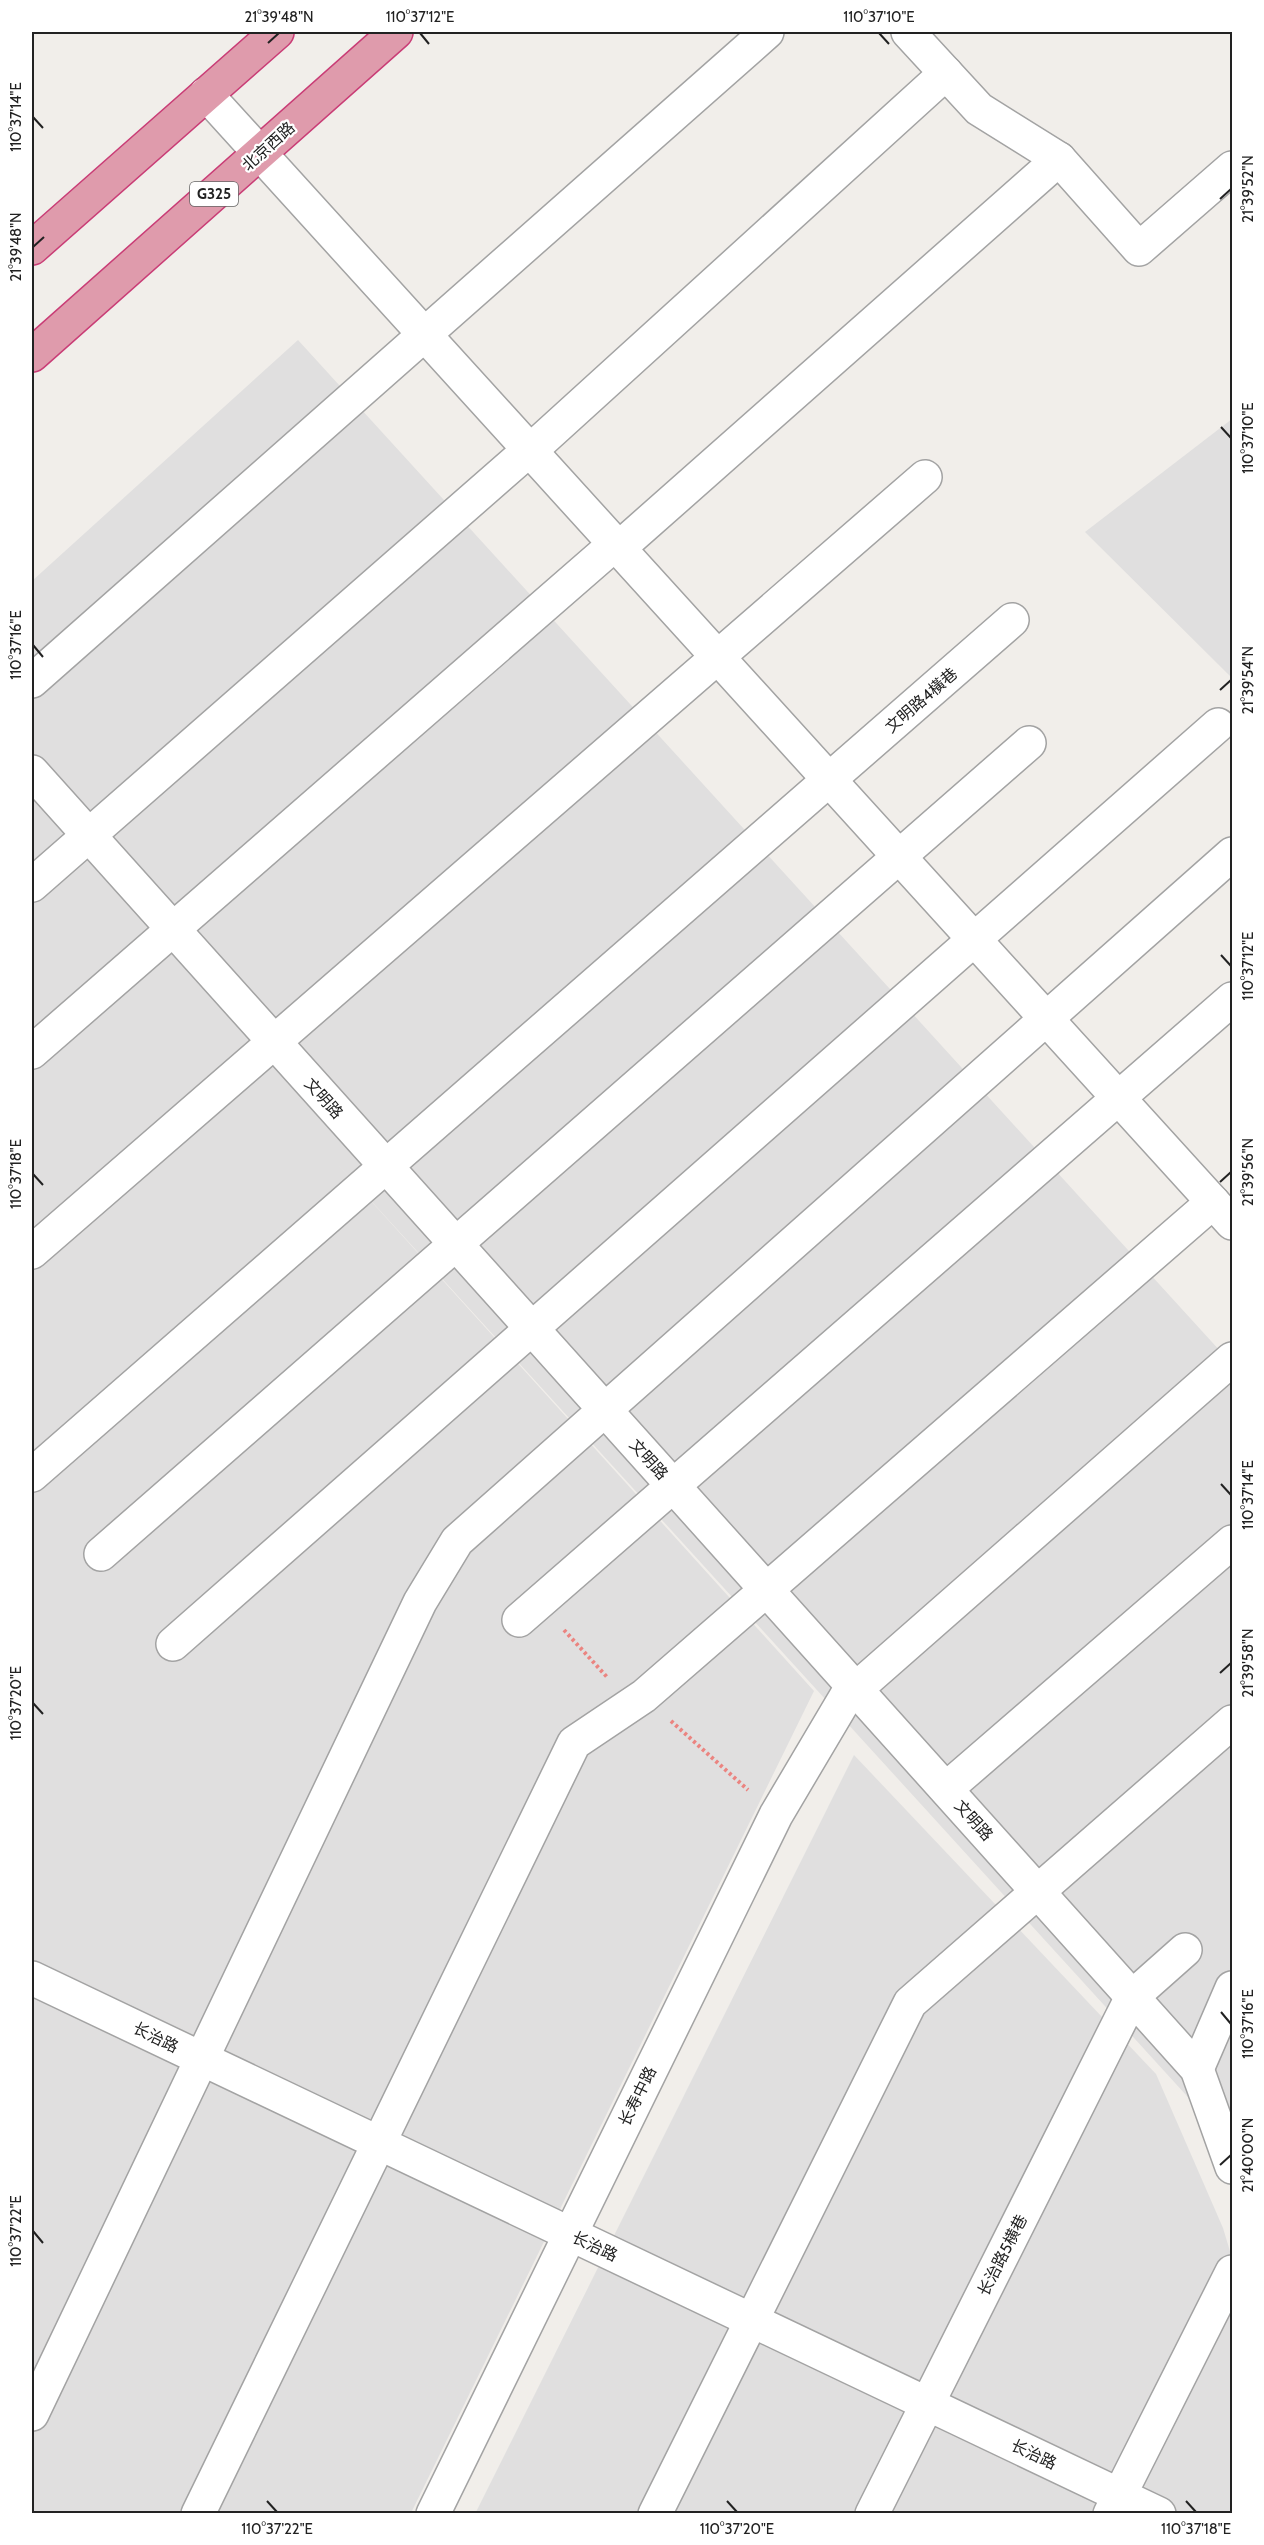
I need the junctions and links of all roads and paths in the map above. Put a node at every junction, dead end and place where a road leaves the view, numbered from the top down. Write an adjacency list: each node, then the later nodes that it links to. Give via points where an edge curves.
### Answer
1 (277, 32): 6 (highway)
2 (396, 32): 7 (highway, 北京西路 / G325)
3 (767, 32): 11 (street)
4 (908, 32): 5 (street)
5 (946, 73): 8 (street, via 979,109); 13 (street)
6 (206, 94): 7 (street); 10 (highway)
7 (260, 153): 11 (street); 12 (highway, 北京西路 / G325)
8 (1059, 159): 9 (street, via 1139,249); 15 (street)
9 (1233, 168)
10 (32, 248)
11 (425, 334): 13 (street); 18 (street)
12 (32, 355)
13 (530, 450): 15 (street); 23 (street)
14 (926, 477): 17 (street)
15 (617, 546): 17 (street); 27 (street)
16 (1012, 620): 22 (street, 文明路4橫巷)
17 (718, 657): 22 (street); 31 (street)
18 (32, 681)
19 (1218, 725): 28 (street)
20 (1029, 743): 25 (street)
21 (32, 772): 23 (street, 文明路)
22 (830, 780): 25 (street); 34 (street, 文明路4橫巷)
23 (88, 835): 26 (street); 27 (street, 文明路)
24 (1233, 854): 30 (street)
25 (899, 856): 28 (street); 36 (street)
26 (32, 885)
27 (172, 929): 31 (street, 文明路); 32 (street)
28 (974, 939): 30 (street); 38 (street)
29 (1233, 999): 33 (street)
30 (1046, 1019): 33 (street); 40 (street)
31 (274, 1042): 34 (street, 文明路); 37 (street)
32 (32, 1052)
33 (1119, 1098): 35 (street); 42 (street)
34 (386, 1167): 36 (street, 文明路); 41 (street, 文明路4橫巷)
35 (1224, 1206): 45 (street)
36 (456, 1244): 38 (street, 文明路); 44 (street)
37 (32, 1252)
38 (532, 1329): 40 (street, 文明路); 47 (street)
39 (1233, 1359): 48 (street, 长寿中路)
40 (605, 1410): 42 (street, 文明路); 58 (street, via 457,1541 420,1602)
41 (32, 1475)
42 (674, 1486): 45 (street, 文明路); 46 (street)
43 (1233, 1542): 51 (street)
44 (101, 1554)
45 (766, 1588): 48 (street, 文明路); 49 (street)
46 (529, 1611): 49 (path)
47 (173, 1644)
48 (854, 1687): 51 (street, 文明路); 52 (street, 长寿中路)
49 (637, 1700): 52 (path); 60 (street, via 574,1743)
50 (1233, 1722): 53 (street)
51 (946, 1789): 53 (street, 文明路)
52 (776, 1815): 62 (street, 长寿中路)
53 (1040, 1893): 57 (street, 文明路); 64 (street, via 910,2003)
54 (1185, 1950): 57 (street)
55 (32, 1978): 58 (street, 长治路)
56 (1233, 1988): 59 (street)
57 (1132, 1997): 59 (street, 文明路); 65 (street, 长治路5横巷)
58 (202, 2059): 60 (street, 长治路); 66 (street)
59 (1197, 2069): 61 (street, 文明路)
60 (379, 2143): 62 (street, 长治路); 68 (street)
61 (1233, 2167)
62 (570, 2234): 64 (street, 长治路); 69 (street, 长寿中路)
63 (1233, 2272): 67 (street)
64 (752, 2320): 65 (street, 长治路); 70 (street)
65 (927, 2403): 67 (street, 长治路); 71 (street, 长治路5横巷)
66 (32, 2414)
67 (1115, 2504): 72 (street, 长治路)
68 (198, 2514)
69 (433, 2514)
70 (655, 2514)
71 (872, 2514)
72 (1159, 2514)

